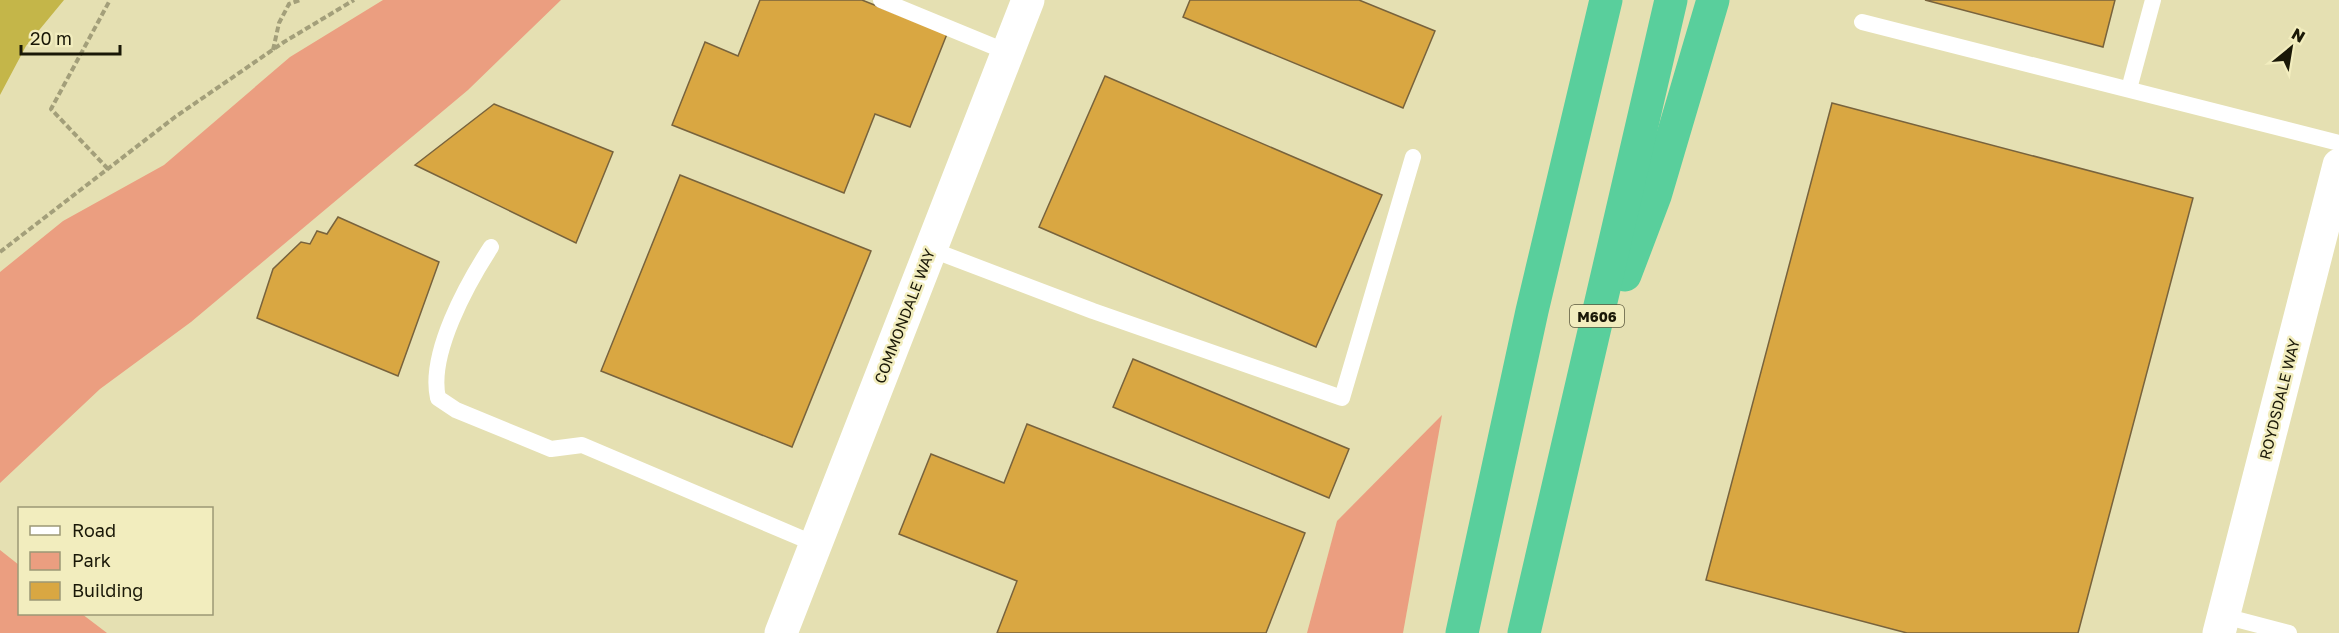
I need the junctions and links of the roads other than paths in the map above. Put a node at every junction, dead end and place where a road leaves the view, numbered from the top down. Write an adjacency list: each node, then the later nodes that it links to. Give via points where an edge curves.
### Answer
1 (881, 0): 8 (lane)
2 (1028, 0): 8 (street, COMMONDALE WAY)
3 (1606, 0): 19 (highway, via 1532,311)
4 (1671, 0): 15 (highway, M606)
5 (1713, 0): 15 (highway, M606, via 1655,196)
6 (2153, 0): 9 (lane)
7 (1862, 22): 9 (lane)
8 (1007, 52): 14 (street, COMMONDALE WAY)
9 (2129, 89): 10 (lane)
10 (2339, 143)
11 (1413, 157): 14 (lane, via 1342,398)
12 (2339, 165): 17 (street, ROYDSDALE WAY)
13 (491, 247): 16 (lane, via 466,286 447,333 435,383 438,398 456,410 551,449 582,445)
14 (930, 249): 16 (street, COMMONDALE WAY)
15 (1578, 398): 20 (highway, M606)
16 (815, 544): 18 (street, COMMONDALE WAY)
17 (2221, 624): 21 (lane)
18 (781, 633)
19 (1462, 633)
20 (1524, 633)
21 (2289, 633)

